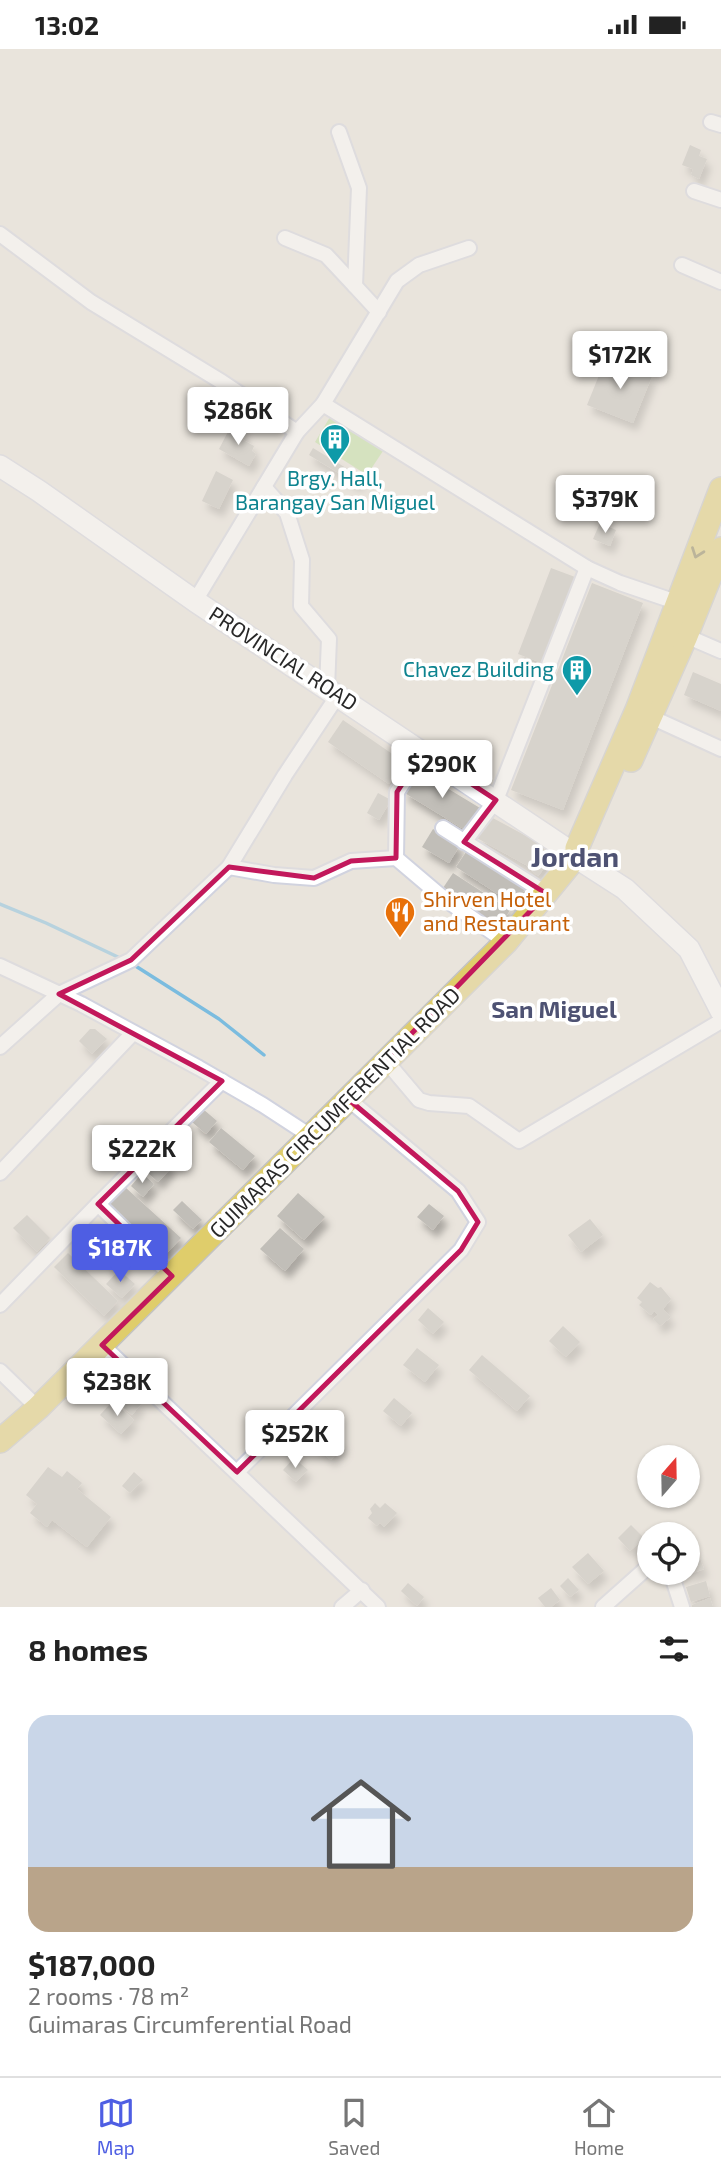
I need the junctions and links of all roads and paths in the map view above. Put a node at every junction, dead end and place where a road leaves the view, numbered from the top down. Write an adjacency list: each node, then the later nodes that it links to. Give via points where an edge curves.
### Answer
1 (339, 132): 9 (street, via 359,188)
2 (694, 191): 3 (street)
3 (721, 200)
4 (0, 234): 12 (street, via 91,302)
5 (285, 238): 9 (street, via 326,255)
6 (469, 248): 10 (street, via 419,265 397,281)
7 (682, 265): 8 (street)
8 (721, 282)
9 (355, 286): 10 (street)
10 (379, 313): 11 (street)
11 (323, 404): 12 (street); 18 (street)
12 (298, 432): 14 (street)
13 (0, 467): 19 (street, PROVINCIAL ROAD)
14 (264, 487): 19 (street); 23 (street, via 287,513 302,560 301,605 329,639)
15 (721, 489): 16 (main road, GUIMARAS CIRCUMFERENTIAL ROAD)
16 (716, 514): 20 (main road, GUIMARAS CIRCUMFERENTIAL ROAD, one-way to 20)
17 (721, 549): 21 (main road, GUIMARAS CIRCUMFERENTIAL ROAD)
18 (587, 568): 20 (street); 27 (street)
19 (195, 601): 23 (street, PROVINCIAL ROAD)
20 (679, 603): 30 (main road, GUIMARAS CIRCUMFERENTIAL ROAD)
21 (687, 636): 22 (street); 24 (main road, GUIMARAS CIRCUMFERENTIAL ROAD)
22 (721, 651)
23 (333, 692): 26 (street, PROVINCIAL ROAD); 32 (street)
24 (651, 717): 25 (street); 30 (main road, GUIMARAS CIRCUMFERENTIAL ROAD)
25 (721, 749)
26 (423, 752): 27 (street, PROVINCIAL ROAD); 31 (street, via 397,792)
27 (496, 800): 29 (street); 30 (street, PROVINCIAL ROAD)
28 (443, 828): 29 (street)
29 (464, 842): 33 (street)
30 (576, 856): 33 (main road, GUIMARAS CIRCUMFERENTIAL ROAD); 37 (street, PROVINCIAL ROAD, via 625,889 689,949)
31 (397, 858): 32 (street, via 351,861 314,878); 34 (street)
32 (229, 867): 36 (street, via 131,960)
33 (547, 894): 34 (main road, GUIMARAS CIRCUMFERENTIAL ROAD)
34 (506, 942): 41 (main road, GUIMARAS CIRCUMFERENTIAL ROAD)
35 (0, 966): 36 (street)
36 (59, 993): 39 (street); 40 (street)
37 (721, 1011)
38 (721, 1021): 41 (street, via 519,1141 469,1106 418,1100)
39 (132, 1033): 42 (street); 45 (street)
40 (0, 1047)
41 (386, 1061): 43 (main road, GUIMARAS CIRCUMFERENTIAL ROAD)
42 (222, 1081): 44 (street); 46 (street)
43 (348, 1099): 44 (main road, GUIMARAS CIRCUMFERENTIAL ROAD); 53 (street, via 457,1191 478,1221 461,1249)
44 (312, 1137): 47 (main road, GUIMARAS CIRCUMFERENTIAL ROAD)
45 (0, 1173)
46 (98, 1203): 47 (street); 48 (street)
47 (172, 1276): 49 (main road, GUIMARAS CIRCUMFERENTIAL ROAD)
48 (0, 1305)
49 (102, 1345): 51 (main road, GUIMARAS CIRCUMFERENTIAL ROAD); 53 (street)
50 (0, 1371): 51 (street)
51 (38, 1408): 52 (main road, GUIMARAS CIRCUMFERENTIAL ROAD)
52 (0, 1441)
53 (237, 1472): 56 (street)
54 (637, 1577): 59 (street)
55 (675, 1585): 60 (street)
56 (362, 1590): 57 (street); 58 (street)
57 (342, 1607)
58 (378, 1607)
59 (603, 1607)
60 (682, 1607)

